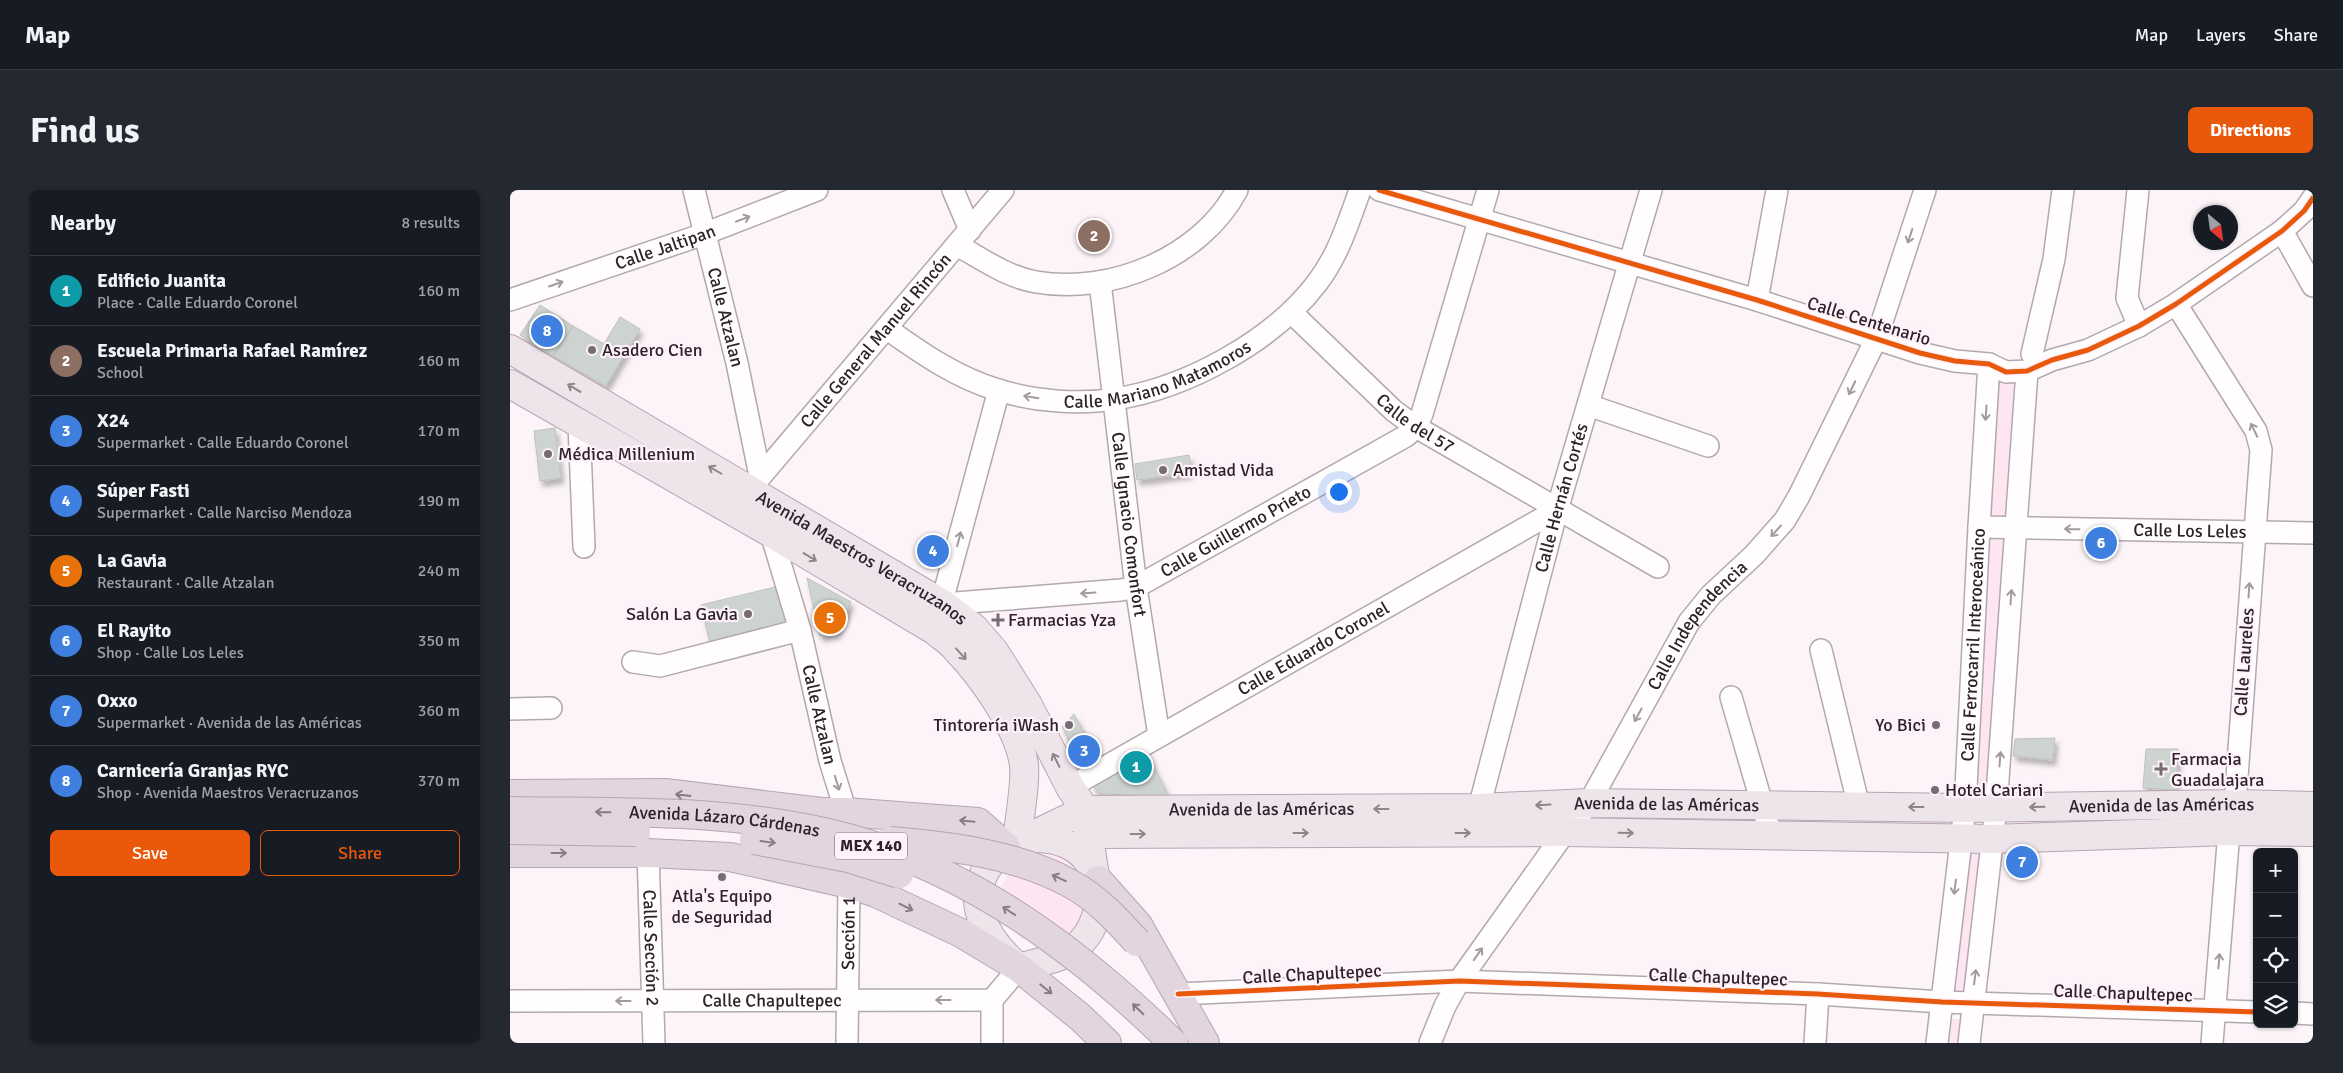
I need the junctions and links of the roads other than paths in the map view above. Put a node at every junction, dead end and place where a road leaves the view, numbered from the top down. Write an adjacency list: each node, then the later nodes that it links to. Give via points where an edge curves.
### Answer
1 (694, 190): 17 (street, Calle Atzalan)
2 (817, 190): 17 (street, Calle Jaltipan, one-way to 2)
3 (953, 190): 18 (street)
4 (1003, 190): 18 (street, Calle General Manuel Rincón)
5 (1237, 190): 20 (street, via 1226,210 1210,228 1183,249 1138,271)
6 (1360, 190): 25 (street, Calle Mariano Matamoros, via 1344,235 1319,281)
7 (1379, 190): 15 (street, Calle Centenario)
8 (1488, 190): 15 (street)
9 (1651, 190): 19 (street, Calle Hernán Cortés)
10 (1777, 190): 23 (street)
11 (1925, 190): 28 (street, Calle Independencia, one-way to 28)
12 (2063, 190): 30 (street, Calle Ferrocarril Interoceánico)
13 (2138, 190): 26 (street, via 2127,298)
14 (2313, 198): 16 (street, Calle Centenario, via 2304,211)
15 (1480, 219): 19 (street, Calle Centenario); 37 (street)
16 (2282, 230): 21 (street); 24 (street, Calle Centenario)
17 (704, 234): 22 (street, Calle Jaltipan, one-way to 17); 39 (street, Calle Atzalan, via 737,363)
18 (963, 238): 20 (street, via 1002,271 1035,282 1069,285); 27 (street, Calle General Manuel Rincón)
19 (1630, 265): 23 (street, Calle Centenario); 35 (street, Calle Hernán Cortés)
20 (1100, 282): 34 (street, Calle Ignacio Comonfort)
21 (2313, 286)
22 (510, 300)
23 (1757, 300): 28 (street, Calle Centenario)
24 (2176, 304): 26 (street, Calle Centenario); 43 (street, Calle Laureles, one-way to 24, via 2261,450 2256,431)
25 (1292, 313): 34 (street, Calle Mariano Matamoros, via 1259,338 1212,366 1163,386); 37 (street, Calle del 57)
26 (2139, 326): 30 (street, Calle Centenario, via 2088,350)
27 (886, 328): 33 (street, Calle Mariano Matamoros, via 947,368); 39 (street, Calle General Manuel Rincón)
28 (1877, 337): 31 (street, Calle Centenario, via 1920,353); 60 (street, Calle Independencia, one-way to 60, via 1785,520 1689,622)
29 (510, 349): 39 (main road, Avenida Maestros Veracruzanos, one-way to 29)
30 (2037, 362): 31 (street, Calle Centenario); 42 (street, Calle Ferrocarril Interoceánico)
31 (1990, 364): 41 (street, Calle Ferrocarril Interoceánico, one-way to 41)
32 (510, 384): 36 (main road, Avenida Maestros Veracruzanos)
33 (999, 390): 34 (street, Calle Mariano Matamoros, one-way to 33, via 1077,401); 49 (street, one-way to 33)
34 (1114, 399): 48 (street, Calle Ignacio Comonfort)
35 (1588, 405): 38 (street); 40 (street, Calle Hernán Cortés)
36 (579, 424): 44 (main road, Avenida Maestros Veracruzanos); 46 (street)
37 (1416, 427): 40 (street, Calle del 57); 48 (street, Calle Guillermo Prieto, via 1406,436)
38 (1708, 446)
39 (754, 483): 49 (main road, Avenida Maestros Veracruzanos)
40 (1557, 510): 47 (street, Calle del 57); 57 (street, Calle Eduardo Coronel); 65 (street, Calle Hernán Cortés)
41 (1978, 527): 42 (street, Calle Los Leles); 66 (street, Calle Ferrocarril Interoceánico)
42 (2017, 528): 43 (street, Calle Los Leles, one-way to 42); 67 (street, Calle Ferrocarril Interoceánico, one-way to 42)
43 (2253, 532): 45 (street, Calle Los Leles); 61 (street, Calle Laureles, one-way to 43)
44 (771, 533): 50 (street, Calle Atzalan); 51 (main road, Avenida Maestros Veracruzanos, one-way to 51)
45 (2313, 533)
46 (584, 547)
47 (1658, 567)
48 (1136, 587): 49 (street, Calle Guillermo Prieto, one-way to 49); 57 (street, Calle Ignacio Comonfort)
49 (942, 604): 51 (street); 58 (main road, Avenida Maestros Veracruzanos, one-way to 49, via 1028,705 994,651 974,628)
50 (800, 630): 53 (street, via 660,666); 70 (street, Calle Atzalan, one-way to 70, via 830,761)
51 (934, 630): 79 (main road, Avenida Maestros Veracruzanos, one-way to 79, via 973,667 1006,718 1018,744 1024,766)
52 (1821, 650): 64 (street)
53 (633, 662)
54 (1731, 697): 62 (street)
55 (551, 708): 56 (street)
56 (510, 709)
57 (1159, 736): 58 (street, Calle Eduardo Coronel)
58 (1070, 787): 71 (main road, Avenida Maestros Veracruzanos)
59 (510, 794): 70 (highway, MEX 140, one-way to 59, via 665,793)
60 (1590, 803): 62 (main road, Avenida de las Américas); 65 (main road, Avenida de las Américas, one-way to 65); 74 (street, Calle Independencia)
61 (2235, 804): 63 (main road, Avenida de las Américas); 67 (main road, Avenida de las Américas, one-way to 67); 73 (street, Calle Laureles)
62 (1762, 806): 64 (main road, Avenida de las Américas); 76 (street)
63 (2313, 806)
64 (1859, 807): 66 (main road, Avenida de las Américas, one-way to 64)
65 (1479, 808): 71 (main road, Avenida de las Américas, one-way to 71)
66 (1965, 808): 67 (main road, Avenida de las Américas); 77 (street, Calle Ferrocarril Interoceánico)
67 (1996, 808): 78 (street, Calle Ferrocarril Interoceánico)
68 (510, 811): 70 (highway, Avenida Lázaro Cárdenas / MEX 140, one-way to 68, bridge, via 785,825 722,817)
69 (909, 817): 70 (highway, MEX 140); 79 (highway, MEX 140, one-way to 69, via 978,822); 84 (highway, via 889,834 880,853 875,870)
70 (838, 821): 83 (highway, via 835,826 841,843); 84 (street, Calle Atzalan); 104 (highway, Avenida Lázaro Cárdenas / MEX 140, one-way to 70, bridge, via 1127,998 1074,954 982,893); 105 (highway, one-way to 70, bridge, via 1137,942 1110,912 1079,890 1032,866)
71 (1087, 822): 74 (main road, Avenida de las Américas, one-way to 74); 79 (main road, Avenida de las Américas); 82 (main road, Avenida Maestros Veracruzanos)
72 (510, 830): 103 (highway, Avenida Lázaro Cárdenas / MEX 140, one-way to 103, bridge, via 720,835 848,858 910,878 969,907 1064,969 1115,1011)
73 (2229, 831): 75 (main road, Avenida de las Américas); 78 (main road, Avenida de las Américas); 95 (street, Calle Laureles, one-way to 73)
74 (1565, 832): 76 (main road, Avenida de las Américas, one-way to 76); 86 (street, Calle Independencia, one-way to 74)
75 (2313, 832)
76 (1771, 835): 77 (main road, Avenida de las Américas)
77 (1961, 838): 78 (main road, Avenida de las Américas); 93 (street, Calle Ferrocarril Interoceánico, one-way to 93)
78 (1991, 839): 94 (street, Calle Ferrocarril Interoceánico, one-way to 78)
79 (1016, 842): 82 (main road, via 1047,838 1066,843 1082,854); 85 (main road, MEX 140, via 992,860 982,877 978,896 980,915 988,932 1004,955)
80 (510, 853): 81 (highway, MEX 140, one-way to 81)
81 (648, 853): 83 (highway, MEX 140, via 730,857); 92 (street, Calle Sección 2)
82 (1096, 875): 85 (main road, via 1100,905 1092,929 1076,947); 87 (highway, via 1138,925)
83 (840, 881): 84 (highway, MEX 140); 89 (street, Sección 1)
84 (876, 893): 85 (highway, MEX 140, one-way to 85, via 961,933)
85 (1019, 968): 91 (street); 102 (highway, MEX 140, one-way to 102)
86 (1459, 981): 87 (street, Calle Chapultepec); 88 (street, Calle Chapultepec); 107 (street, Calle Independencia)
87 (1178, 994): 106 (highway)
88 (1818, 994): 93 (street, Calle Chapultepec); 108 (street)
89 (848, 999): 91 (street, Calle Chapultepec, one-way to 89); 92 (street, Calle Chapultepec); 100 (street, Sección 1)
90 (510, 1000): 92 (street, Calle Chapultepec, one-way to 90)
91 (992, 1000): 101 (street)
92 (654, 1001): 99 (street, Calle Sección 2)
93 (1942, 1002): 94 (street, Calle Chapultepec); 109 (street, Calle Ferrocarril Interoceánico)
94 (1972, 1003): 95 (street, Calle Chapultepec); 110 (street, Calle Ferrocarril Interoceánico)
95 (2215, 1010): 96 (street, Calle Chapultepec); 111 (street, Calle Laureles)
96 (2253, 1012)
97 (2298, 1013): 98 (street)
98 (2313, 1014)
99 (654, 1043)
100 (848, 1043)
101 (992, 1043)
102 (1107, 1043)
103 (1146, 1043)
104 (1173, 1043)
105 (1194, 1043)
106 (1205, 1043)
107 (1430, 1043)
108 (1815, 1043)
109 (1938, 1043)
110 (1969, 1043)
111 (2212, 1043)

